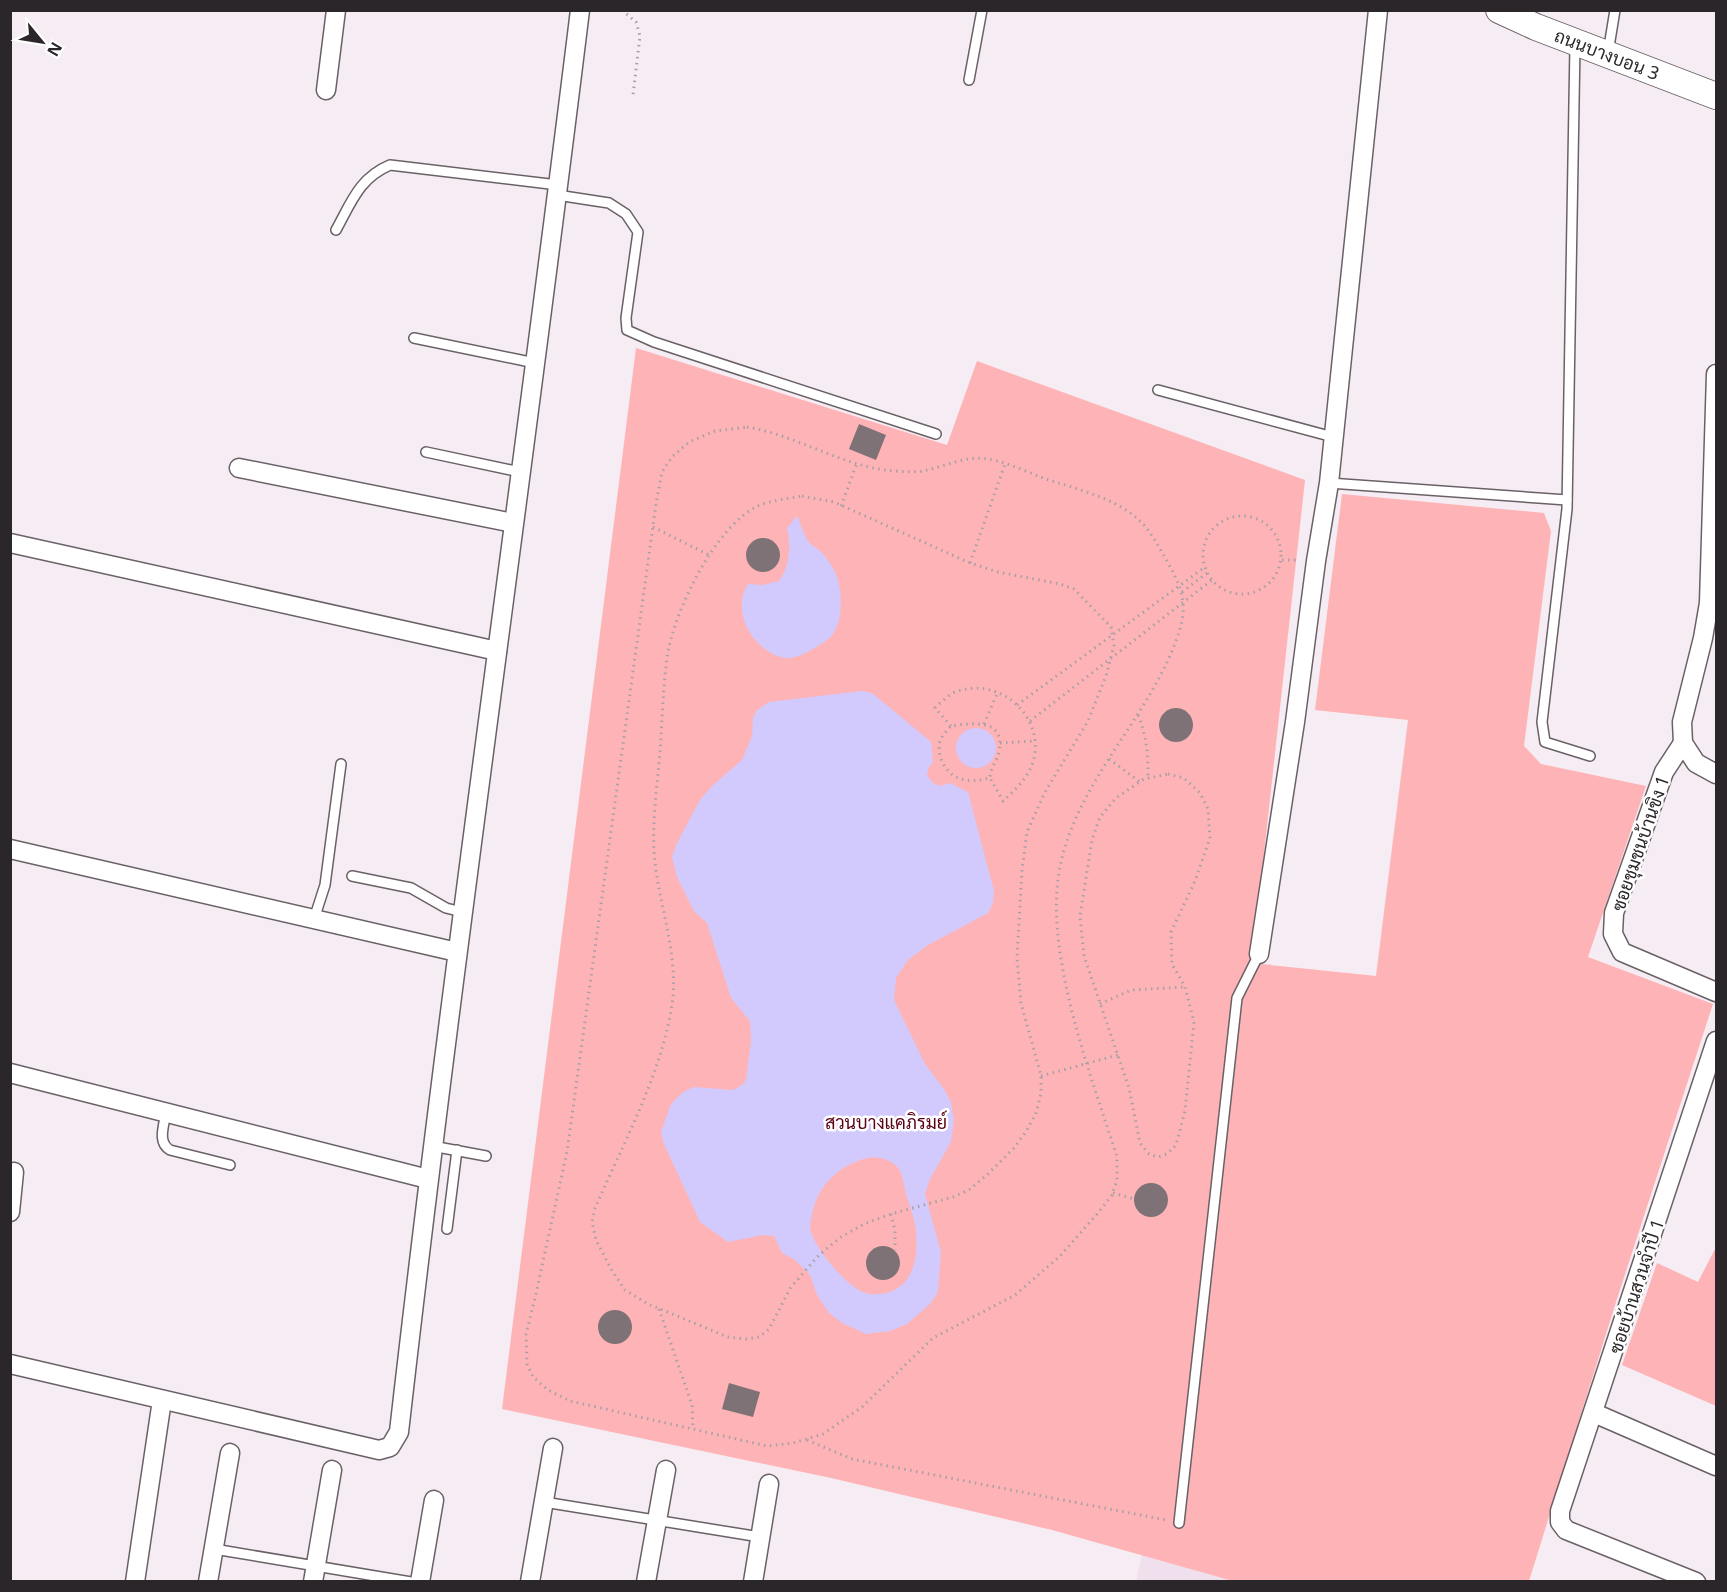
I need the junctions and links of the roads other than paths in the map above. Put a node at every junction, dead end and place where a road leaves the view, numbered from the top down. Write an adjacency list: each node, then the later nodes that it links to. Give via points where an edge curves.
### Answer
1 (336, 10): 10 (street)
2 (580, 10): 12 (street)
3 (982, 10): 9 (lane)
4 (1378, 10): 19 (street)
5 (1499, 10): 7 (main road, ถนนบางบอน 3)
6 (1615, 10): 8 (lane)
7 (1575, 42): 8 (main road, ถนนบางบอน 3); 24 (lane)
8 (1607, 55): 11 (main road, ถนนบางบอน 3)
9 (969, 80)
10 (326, 90)
11 (1716, 96)
12 (558, 190): 13 (lane, via 390,165 377,170 360,186); 15 (street); 18 (lane, via 609,203 626,214 638,232 627,330)
13 (336, 230)
14 (414, 338): 15 (lane)
15 (535, 363): 22 (street)
16 (1716, 374): 28 (street, via 1709,603 1682,722)
17 (1158, 390): 19 (lane)
18 (936, 434)
19 (1333, 437): 23 (street)
20 (426, 452): 22 (lane)
21 (239, 468): 25 (street)
22 (520, 472): 25 (street)
23 (1329, 483): 24 (lane); 37 (street)
24 (1567, 500): 29 (lane, via 1542,722 1545,742)
25 (513, 523): 27 (street)
26 (10, 543): 27 (street)
27 (497, 651): 34 (street)
28 (1683, 743): 31 (street, via 1696,762); 38 (street, ซอยชุมชนบ้านขิง 1, via 1664,772 1614,913 1612,934 1622,952)
29 (1590, 756)
30 (341, 764): 35 (lane, via 325,885)
31 (1716, 774)
32 (10, 849): 35 (street)
33 (352, 876): 34 (lane, via 411,888 446,908)
34 (462, 912): 36 (street)
35 (314, 919): 36 (street)
36 (457, 952): 42 (street)
37 (1260, 954): 62 (lane, via 1237,999)
38 (1716, 992)
39 (1716, 1041): 52 (street, ซอยบ้านสวนจำปี 1)
40 (10, 1073): 41 (street)
41 (166, 1112): 45 (lane, via 164,1146); 47 (street)
42 (432, 1146): 43 (lane); 47 (street)
43 (457, 1150): 44 (lane); 49 (lane)
44 (486, 1156)
45 (231, 1165)
46 (14, 1172): 48 (street)
47 (428, 1179): 51 (street, via 399,1432 390,1447 379,1450)
48 (10, 1212)
49 (447, 1229)
50 (10, 1364): 51 (street)
51 (162, 1400): 66 (street)
52 (1594, 1413): 55 (street); 73 (street, ซอยบ้านสวนจำปี 1, via 1560,1511 1560,1522 1566,1530)
53 (553, 1448): 60 (street)
54 (230, 1453): 64 (street)
55 (1716, 1466)
56 (332, 1470): 65 (street)
57 (666, 1470): 61 (street)
58 (769, 1484): 63 (street)
59 (435, 1500): 69 (street)
60 (544, 1502): 61 (lane); 70 (street)
61 (657, 1520): 63 (lane); 71 (street)
62 (1179, 1522)
63 (760, 1537): 72 (street)
64 (214, 1549): 65 (lane); 67 (street)
65 (314, 1574): 68 (lane)
66 (135, 1581)
67 (208, 1581)
68 (411, 1581)
69 (420, 1581)
70 (530, 1581)
71 (646, 1581)
72 (753, 1581)
73 (1696, 1581)

